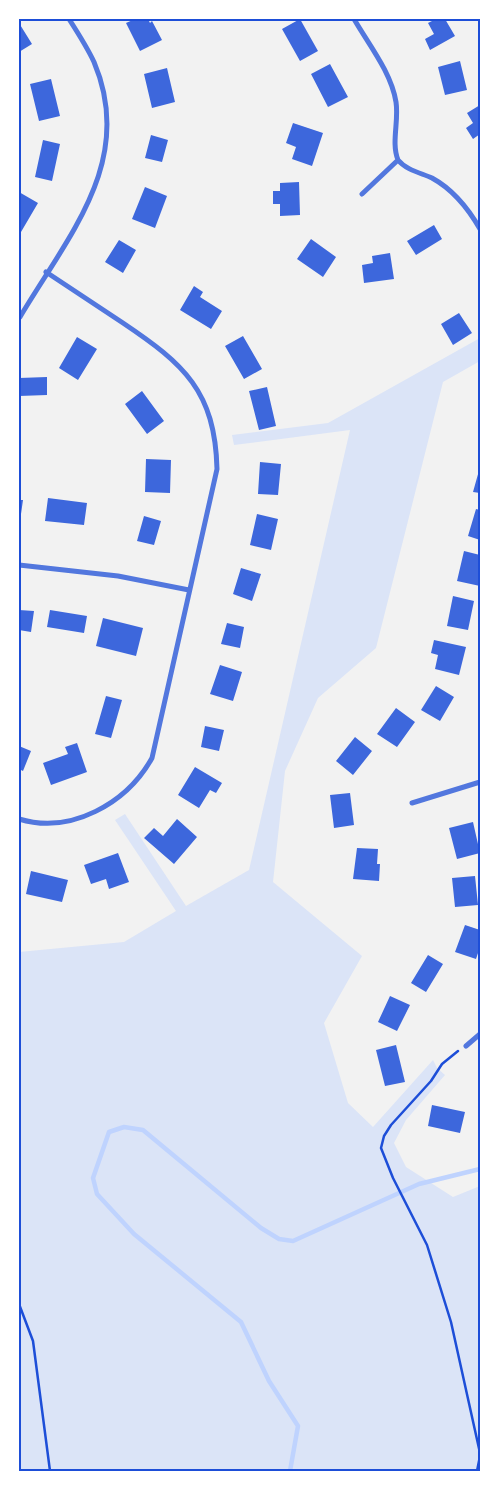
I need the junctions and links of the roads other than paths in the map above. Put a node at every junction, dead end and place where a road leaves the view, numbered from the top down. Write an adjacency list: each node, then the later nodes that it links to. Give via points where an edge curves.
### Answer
1 (69, 19): 6 (street, via 89,51 103,89 107,142 103,168 94,191)
2 (354, 19): 3 (street, via 391,82 396,102)
3 (398, 160): 4 (street); 5 (street, via 451,191 472,214)
4 (362, 194)
5 (480, 229)
6 (46, 272): 7 (street); 9 (street, via 167,354 192,380 204,399 212,422 217,469)
7 (20, 317)
8 (19, 565): 9 (street, via 118,576)
9 (189, 590): 12 (street, via 158,741 144,772 115,801 81,817 56,822)
10 (480, 782): 11 (street)
11 (412, 803)
12 (19, 819)
13 (480, 1034): 14 (street)
14 (466, 1046)

